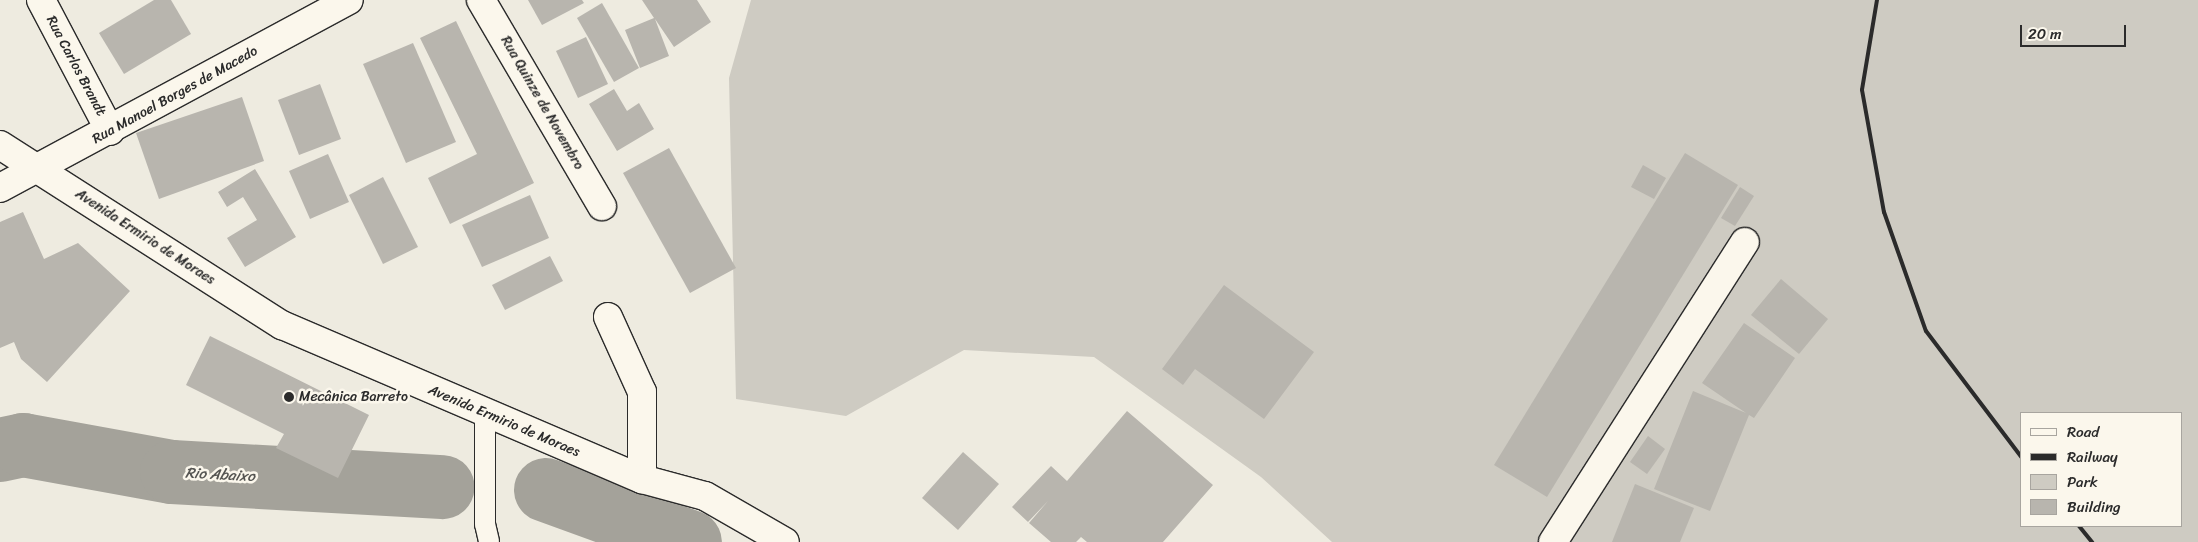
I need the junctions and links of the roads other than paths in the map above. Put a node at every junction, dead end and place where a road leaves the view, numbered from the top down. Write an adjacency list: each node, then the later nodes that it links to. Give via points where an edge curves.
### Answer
1 (41, 0): 4 (street, Rua Carlos Brandt)
2 (349, 0): 4 (street, Rua Manoel Borges de Macedo)
3 (481, 0): 8 (street, Rua Quinze de Novembro)
4 (110, 131): 6 (street, Rua Manoel Borges de Macedo)
5 (0, 145): 6 (street, Avenida Ermirio de Moraes)
6 (40, 170): 7 (street, Rua Manoel Borges de Macedo); 11 (street, Avenida Ermirio de Moraes, via 282,325)
7 (0, 188)
8 (602, 206)
9 (1745, 242): 15 (street)
10 (608, 316): 12 (street, via 642,392)
11 (485, 414): 12 (street, Avenida Ermirio de Moraes); 13 (lane, via 485,524)
12 (642, 479): 14 (street, Avenida Ermirio de Moraes, via 705,496)
13 (489, 542)
14 (785, 542)
15 (1553, 542)

